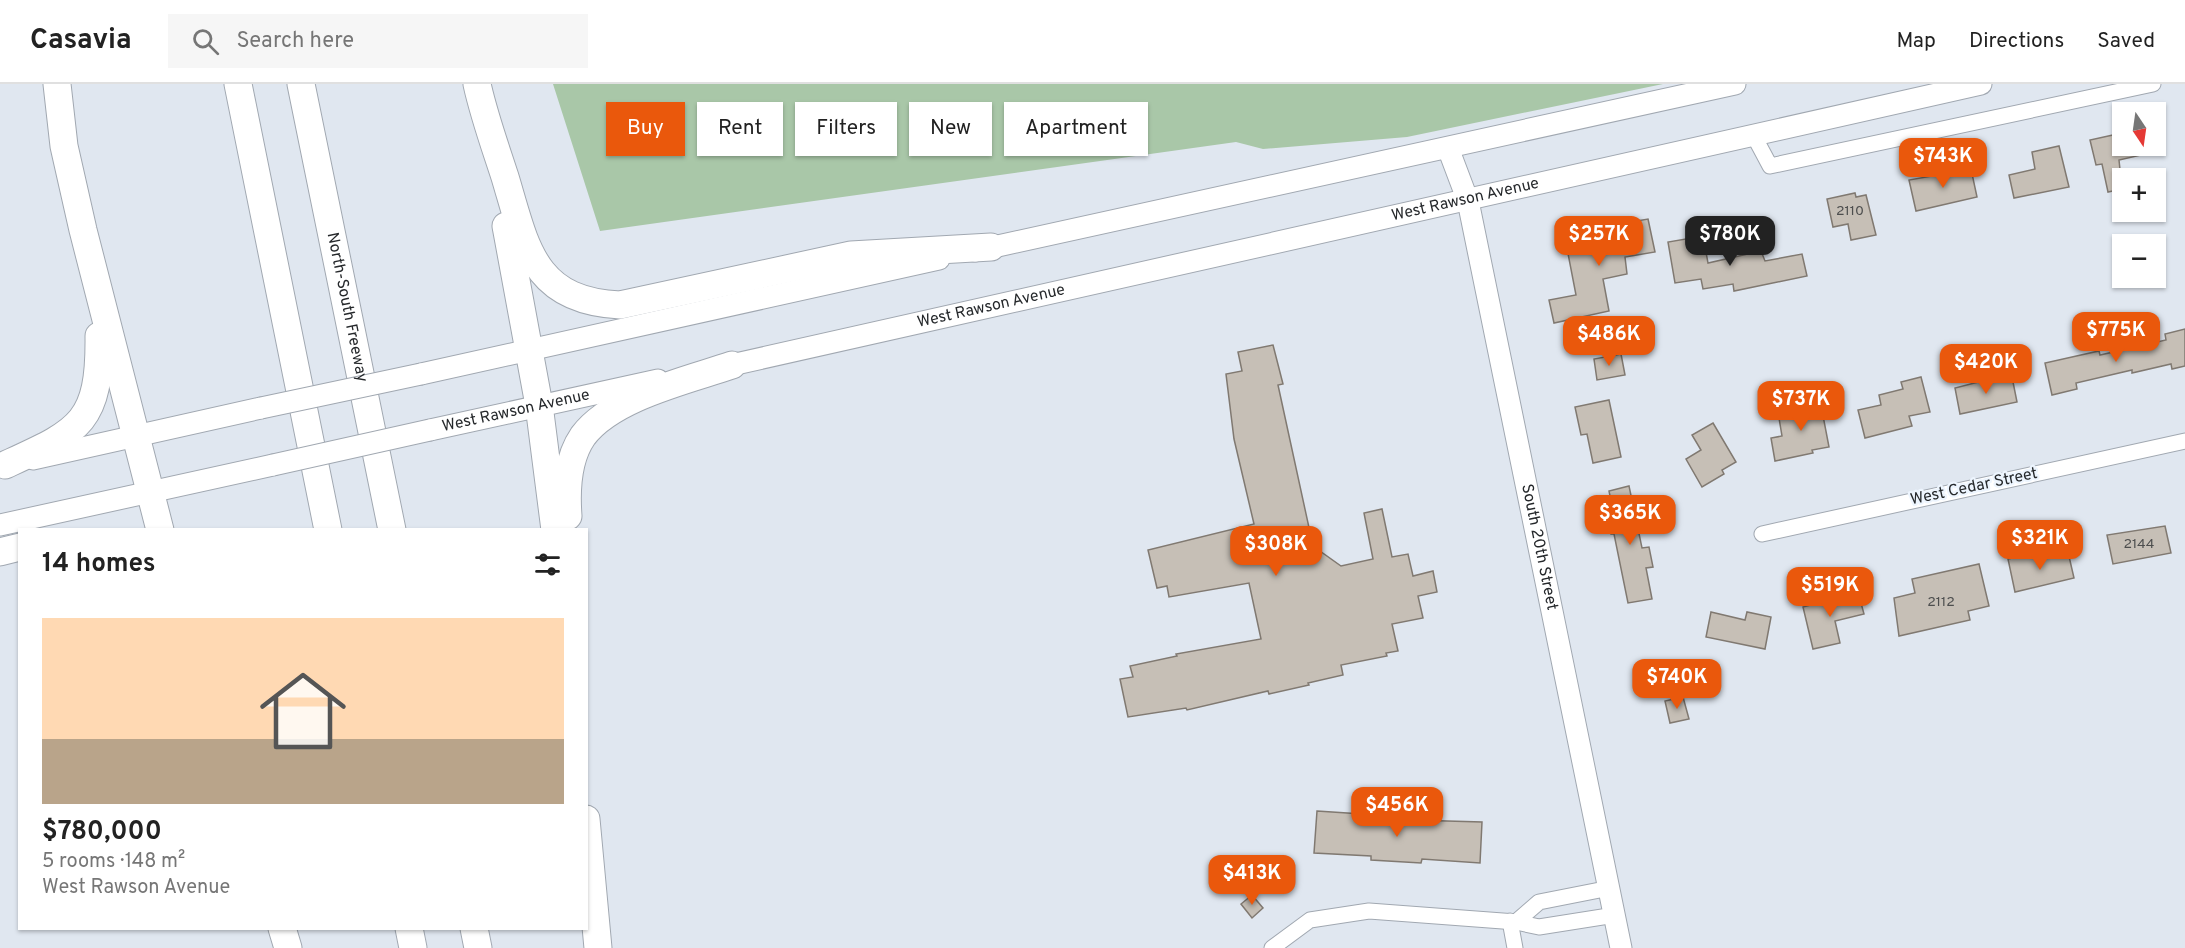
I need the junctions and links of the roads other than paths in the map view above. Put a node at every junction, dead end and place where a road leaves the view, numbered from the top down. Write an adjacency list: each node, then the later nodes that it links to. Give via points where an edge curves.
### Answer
1 (57, 84): 12 (highway, via 64,146)
2 (238, 84): 22 (highway)
3 (301, 84): 23 (highway, North-South Freeway)
4 (1735, 84): 9 (main road)
5 (1981, 84): 8 (main road, West Rawson Avenue)
6 (2153, 84): 8 (street, via 1770,166)
7 (479, 90): 11 (highway, via 527,249 547,278 589,301 620,305 851,255); 13 (highway)
8 (1754, 136): 10 (main road, West Rawson Avenue)
9 (1448, 148): 10 (main road, South 20th Street); 11 (main road)
10 (1468, 201): 14 (main road, West Rawson Avenue); 30 (main road, South 20th Street)
11 (991, 247): 13 (main road)
12 (99, 299): 16 (highway); 18 (highway, via 98,380 88,412 78,426 57,441)
13 (530, 351): 15 (highway); 16 (main road, bridge)
14 (732, 365): 15 (main road, West Rawson Avenue); 25 (highway, via 641,397 596,422 574,453 568,477)
15 (539, 405): 19 (main road, West Rawson Avenue, bridge); 24 (highway)
16 (135, 436): 18 (main road); 19 (highway)
17 (2185, 441): 26 (street, West Cedar Street)
18 (2, 466)
19 (149, 491): 20 (main road, West Rawson Avenue); 21 (highway)
20 (0, 525)
21 (159, 528)
22 (328, 528)
23 (393, 528)
24 (555, 528)
25 (569, 528)
26 (1762, 534)
27 (18, 548): 28 (highway)
28 (0, 552)
29 (588, 840): 39 (highway)
30 (1610, 888): 31 (main road, South 20th Street); 32 (street, via 1539,902)
31 (1615, 915): 32 (street, via 1539,927); 42 (main road, South 20th Street)
32 (1513, 921): 40 (street, via 1369,911 1310,920); 41 (street)
33 (283, 930): 36 (highway)
34 (409, 930): 37 (highway)
35 (474, 930): 38 (highway)
36 (288, 948)
37 (413, 948)
38 (478, 948)
39 (598, 948)
40 (1272, 948)
41 (1515, 948)
42 (1622, 948)

